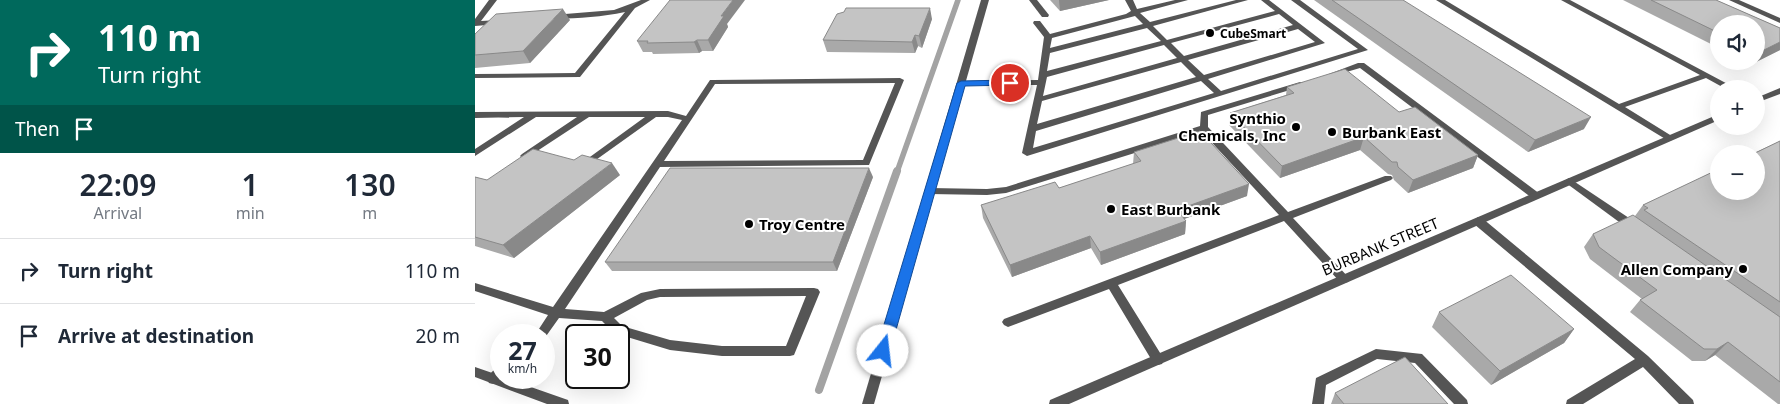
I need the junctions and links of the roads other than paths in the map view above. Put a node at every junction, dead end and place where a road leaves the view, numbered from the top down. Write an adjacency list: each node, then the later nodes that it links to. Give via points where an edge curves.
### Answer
1 (493, 0): 21 (street)
2 (646, 0): 13 (street)
3 (985, 0): 34 (street)
4 (1033, 0): 16 (street)
5 (1129, 0): 14 (street)
6 (1184, 0): 14 (street)
7 (1244, 0): 22 (street)
8 (1265, 0): 15 (street)
9 (1295, 0): 37 (street, via 1364,50)
10 (1440, 0): 40 (street)
11 (1565, 0): 28 (street)
12 (1733, 0): 18 (street)
13 (632, 8): 17 (street); 29 (street, via 577,75)
14 (1135, 12): 22 (street); 24 (street)
15 (1280, 12): 23 (street); 25 (street)
16 (1045, 14)
17 (544, 18)
18 (1780, 20)
19 (505, 22): 21 (street)
20 (1037, 23): 24 (street)
21 (475, 24)
22 (1148, 25): 25 (street); 26 (street)
23 (1299, 26): 27 (street); 31 (street, via 1321,43)
24 (1048, 36): 26 (street)
25 (1166, 43): 27 (street); 32 (street)
26 (1046, 52): 32 (street)
27 (1183, 59): 31 (street); 39 (street)
28 (1706, 75): 33 (street); 40 (street)
29 (475, 76)
30 (1324, 77): 57 (street, via 1361,65)
31 (1202, 78): 37 (street); 48 (street)
32 (1042, 79): 34 (street); 39 (street)
33 (1716, 80)
34 (961, 83): 56 (street)
35 (1306, 83): 47 (street, via 1204,114)
36 (1780, 90): 38 (street)
37 (1220, 94): 48 (street, via 1027,153)
38 (1765, 97)
39 (1038, 100): 48 (street)
40 (1618, 107): 49 (street)
41 (654, 114): 44 (street); 45 (street); 52 (street)
42 (475, 115): 43 (street)
43 (535, 115): 44 (street); 50 (street)
44 (587, 115): 51 (street)
45 (688, 119): 53 (street); 53 (street, via 713,82 900,80 866,163)
46 (1710, 121): 49 (street, BURBANK STREET)
47 (1204, 128): 56 (street, via 1006,190); 58 (street)
48 (1032, 129)
49 (1670, 138): 55 (street, BURBANK STREET)
50 (475, 153)
51 (517, 161)
52 (585, 164)
53 (657, 164): 64 (street)
54 (1388, 178): 58 (street)
55 (1569, 182): 57 (street, BURBANK STREET); 60 (street)
56 (930, 191): 75 (street)
57 (1536, 196): 59 (street, BURBANK STREET)
58 (1286, 216): 61 (street); 62 (street)
59 (1478, 221): 61 (street, BURBANK STREET); 69 (street)
60 (1642, 234)
61 (1344, 279): 68 (street, BURBANK STREET)
62 (1111, 283): 66 (street); 68 (street)
63 (475, 287): 64 (street)
64 (556, 314): 65 (street); 67 (street)
65 (605, 316): 65 (street, via 619,330 670,345 722,351 790,350 814,292 660,293 645,296)
66 (1008, 322)
67 (549, 324)
68 (1158, 360): 73 (street, BURBANK STREET)
69 (1643, 360): 79 (street); 80 (street)
70 (475, 372): 71 (street)
71 (490, 374)
72 (529, 389): 74 (street)
73 (1075, 400): 76 (street, BURBANK STREET)
74 (563, 404)
75 (868, 404)
76 (1055, 404)
77 (1318, 404): 78 (street, via 1320,382 1376,354 1418,358)
78 (1461, 404)
79 (1572, 404)
80 (1689, 404)

